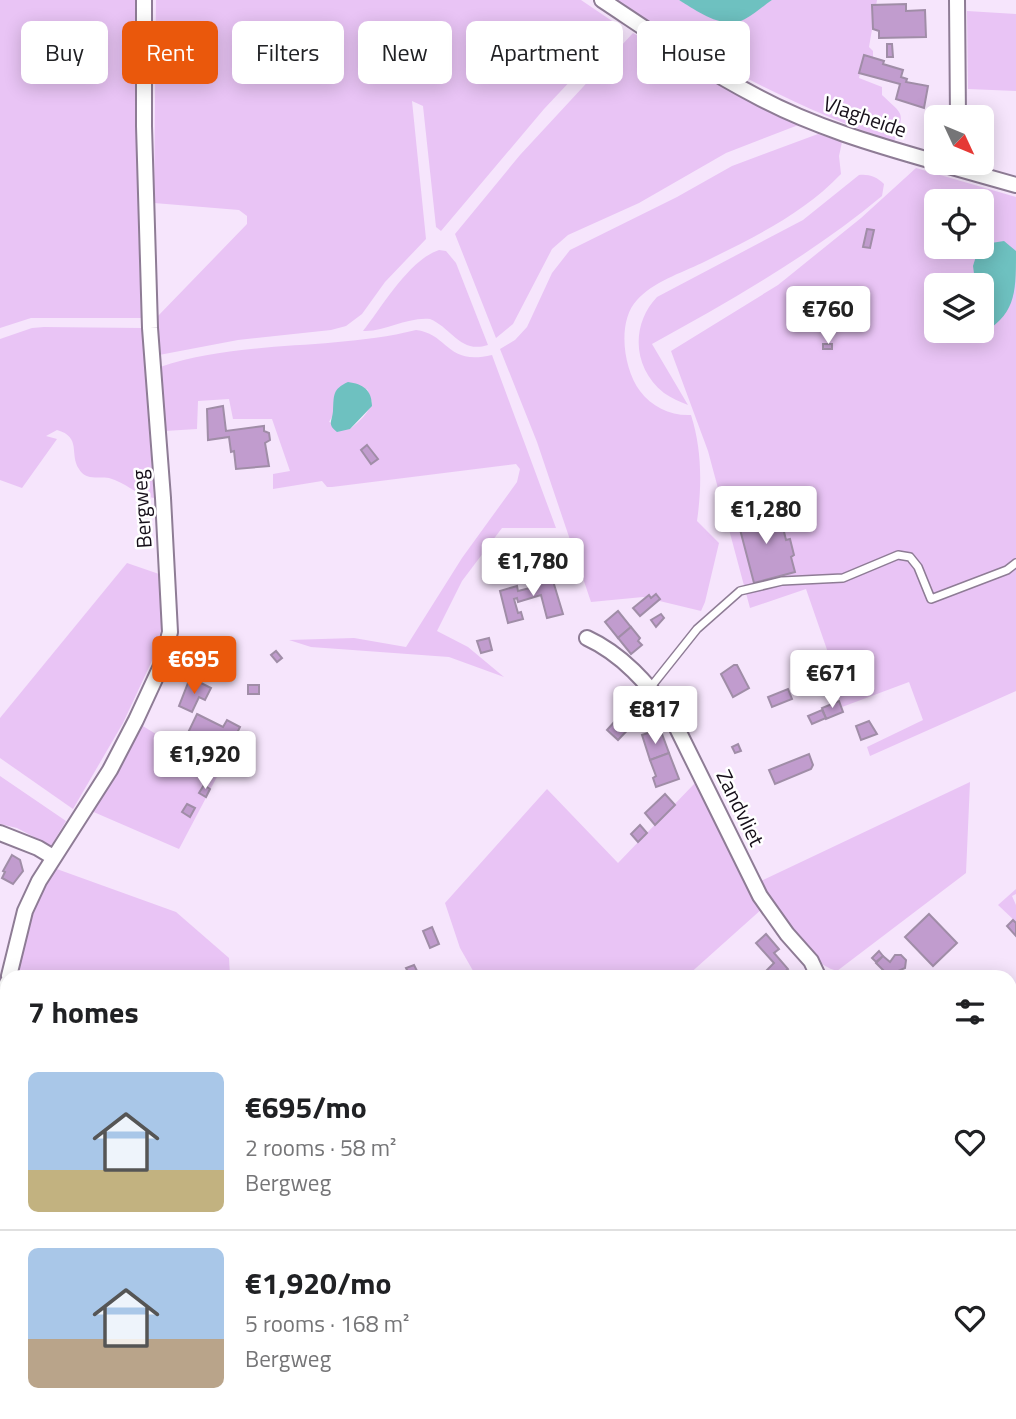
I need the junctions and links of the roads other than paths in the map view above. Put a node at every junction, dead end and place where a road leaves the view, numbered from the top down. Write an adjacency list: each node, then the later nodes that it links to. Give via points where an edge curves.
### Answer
1 (144, 0): 12 (street, Bergweg, via 150,328 170,632 161,666 136,720)
2 (602, 0): 5 (street, Vlagheide, via 757,97 820,124)
3 (957, 0): 4 (street)
4 (958, 105)
5 (924, 158)
6 (985, 175): 7 (street, Vlagheide)
7 (1016, 185)
8 (1016, 564): 10 (lane, via 931,599 918,567 910,558 898,555 843,578 782,581 740,591 697,629)
9 (585, 637): 10 (street, Zandvliet, via 619,658)
10 (650, 688): 14 (street, Zandvliet, via 676,724 760,896)
11 (0, 833): 12 (street)
12 (53, 857): 13 (street, Bergweg, via 24,911)
13 (10, 970)
14 (815, 970)

